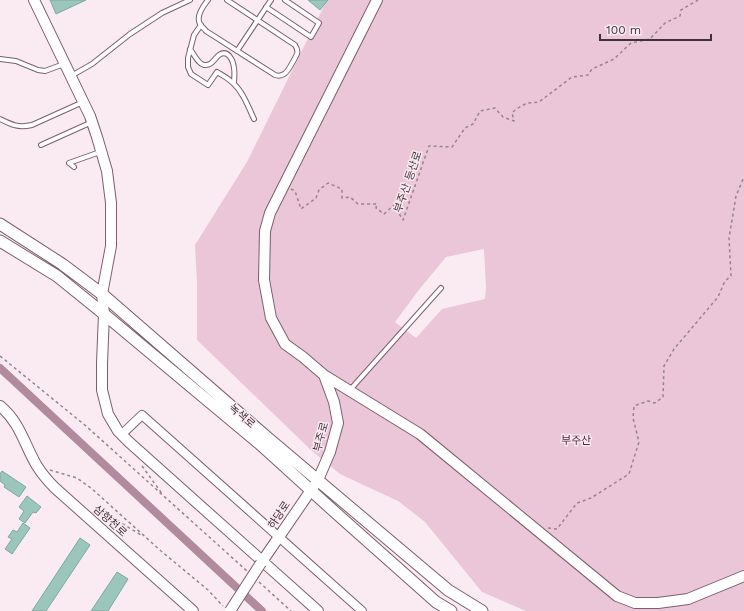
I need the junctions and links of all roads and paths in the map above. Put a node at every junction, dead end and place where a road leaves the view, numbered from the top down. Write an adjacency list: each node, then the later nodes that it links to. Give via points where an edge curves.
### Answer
1 (34, 0): 16 (street)
2 (190, 0): 17 (lane, via 162,13 92,64)
3 (208, 0): 12 (lane, via 199,16)
4 (227, 0): 11 (lane)
5 (271, 0): 10 (lane)
6 (285, 0): 9 (lane)
7 (377, 0): 27 (street)
8 (698, 0): 27 (path, 부주산 등산로, via 681,10 680,16 665,23 650,39 631,43 614,59 592,69 588,75 572,77 539,102 527,103 516,109 512,113 514,121 503,117 495,108 480,111 473,124 465,128 452,147 429,146 403,220 394,205 384,214 376,208 377,204 358,204 350,196 342,198 342,189 328,183 319,190 316,198 301,209 295,191)
9 (291, 2): 10 (lane, via 319,23 311,37)
10 (266, 7): 11 (lane)
11 (257, 20): 14 (lane); 14 (lane, via 298,48 286,72 283,75 275,75)
12 (201, 25): 13 (lane, via 194,35); 14 (lane, via 206,32)
13 (190, 49): 18 (lane, via 202,65 213,62 221,54 229,54 234,68); 18 (lane, via 188,68 191,74 208,85 217,72)
14 (237, 51)
15 (0, 59): 16 (lane, via 16,61 45,71)
16 (65, 64): 17 (street)
17 (71, 76): 19 (street)
18 (234, 84): 20 (lane)
19 (84, 102): 21 (lane, via 32,125 17,126); 22 (street)
20 (254, 118)
21 (0, 119)
22 (92, 122): 23 (lane); 24 (street)
23 (42, 145)
24 (101, 152): 25 (lane, via 69,163); 31 (street, via 107,172 111,203 111,246)
25 (74, 167)
26 (744, 177): 44 (path, via 736,196 729,238 731,276 725,281 718,297 674,349 664,366 663,397 655,403 634,406 633,418 639,442 629,474 591,498 577,503 558,529)
27 (284, 185): 34 (street, via 270,212 265,231 264,280 271,318 285,344)
28 (0, 224): 31 (main road, 녹색로, via 62,264)
29 (0, 241): 32 (main road, 녹색로, via 57,276)
30 (441, 288): 35 (lane)
31 (102, 294): 32 (street); 40 (main road, 녹색로)
32 (104, 314): 37 (street, via 102,390 108,414); 41 (main road, 녹색로, via 261,445)
33 (0, 356): 42 (path, via 86,426)
34 (324, 376): 35 (street); 40 (street, 부주로, via 338,422 330,452)
35 (349, 391): 49 (street, via 420,434 617,596 634,604 688,599)
36 (0, 406): 39 (street, 삼향천로, via 16,424)
37 (122, 434): 45 (street, via 142,415); 47 (street)
38 (141, 465): 42 (path)
39 (37, 466): 46 (path, via 77,478 92,488); 51 (street, 삼향천로, via 55,488)
40 (318, 480): 41 (street, 하당로); 57 (main road, 녹색로, via 448,590)
41 (310, 490): 45 (street, 하당로); 56 (main road, 녹색로, via 436,602)
42 (166, 498): 48 (path)
43 (95, 512): 46 (path, via 110,516)
44 (546, 527)
45 (279, 536): 47 (street, 하당로); 55 (street)
46 (145, 537): 52 (path, via 208,590)
47 (262, 562): 52 (street, 하당로, bridge); 54 (street)
48 (252, 576)
49 (744, 576)
50 (257, 581): 53 (path)
51 (193, 611)
52 (228, 611)
53 (292, 611)
54 (318, 611)
55 (362, 611)
56 (451, 611)
57 (482, 611)

